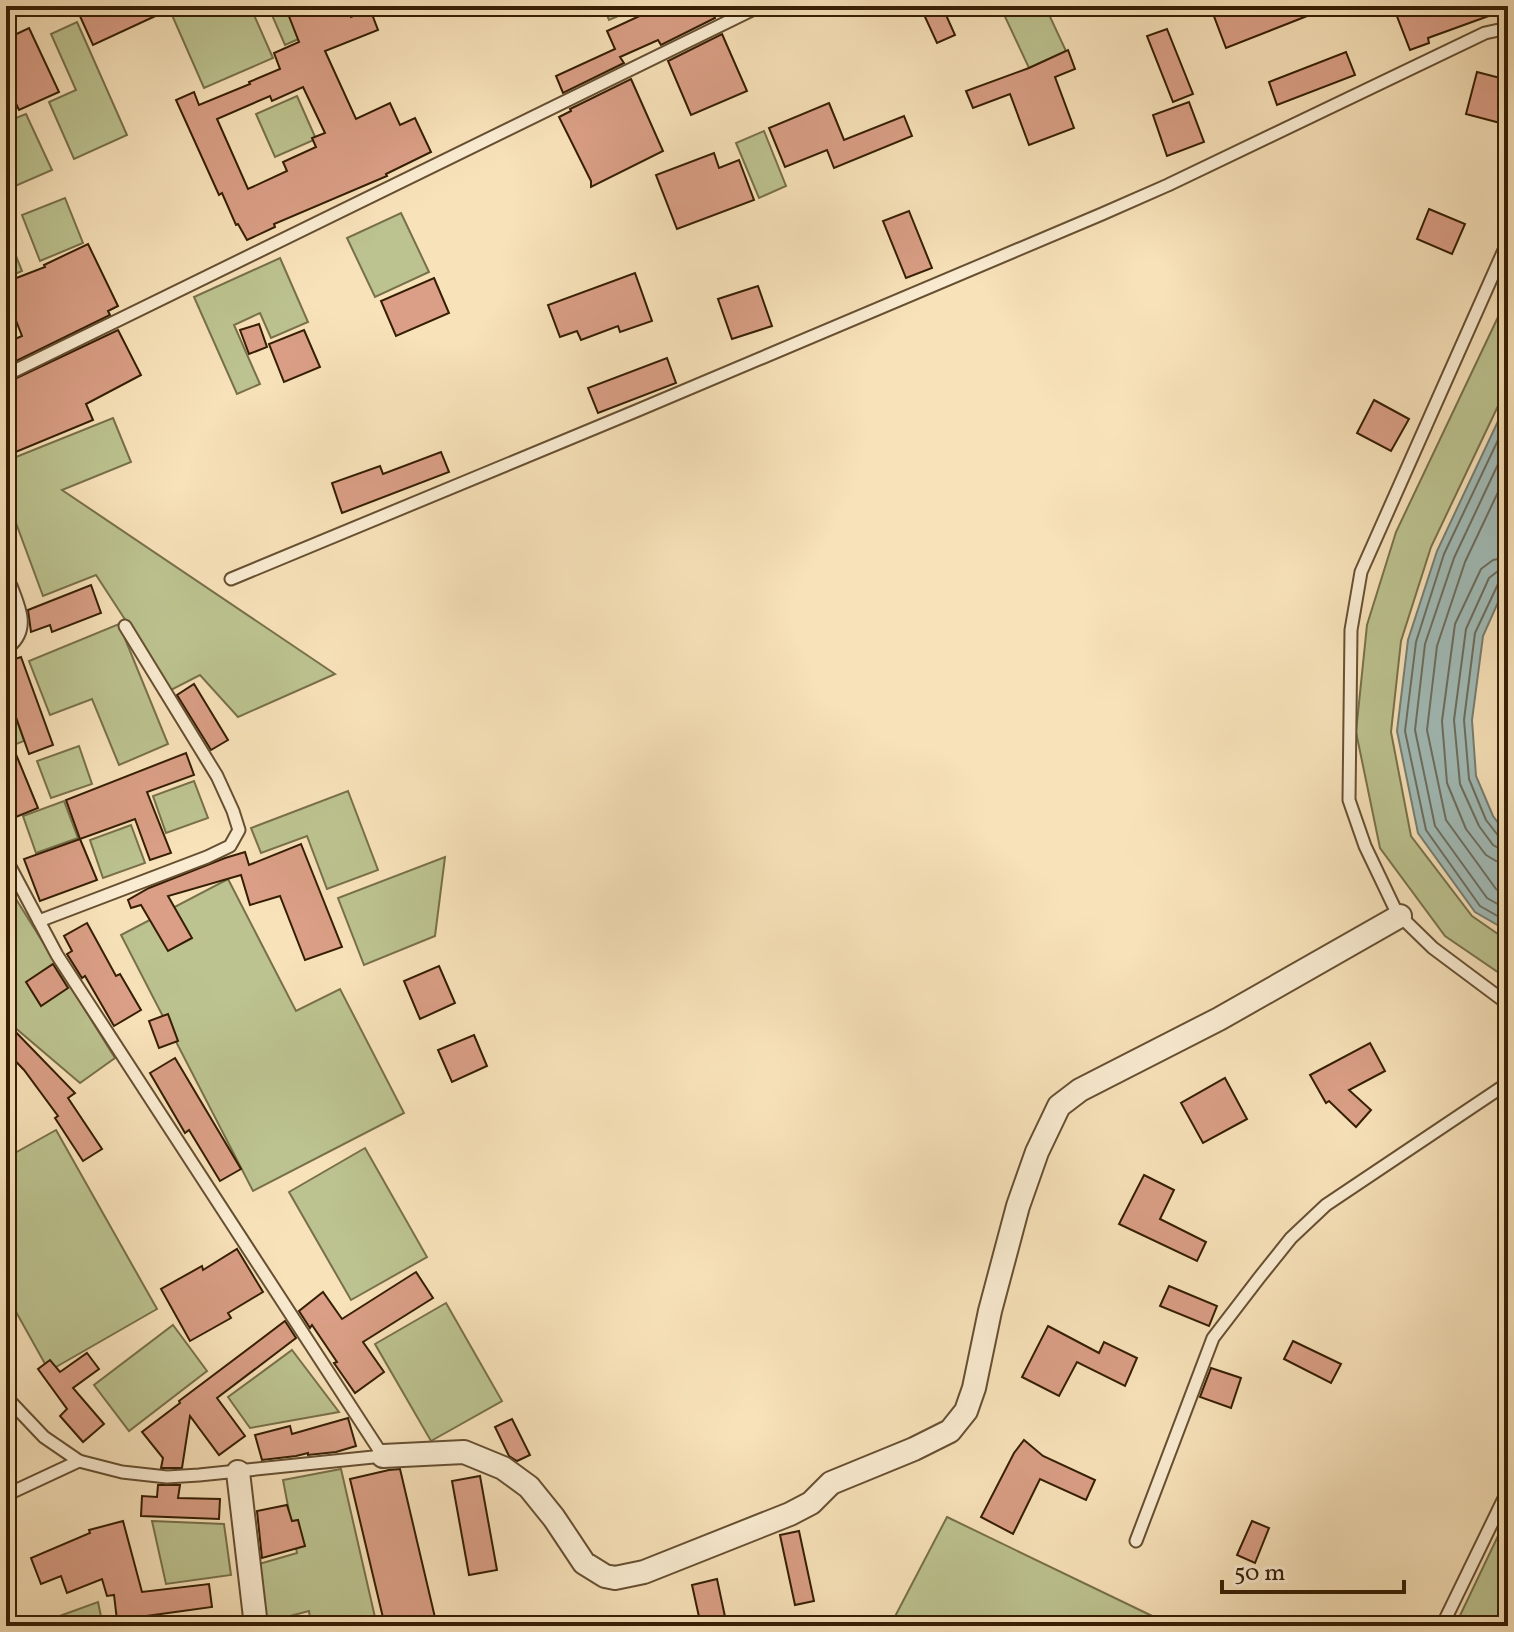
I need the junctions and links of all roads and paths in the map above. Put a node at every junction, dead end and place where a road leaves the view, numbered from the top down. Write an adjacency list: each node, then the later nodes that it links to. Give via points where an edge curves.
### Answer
1 (760, 6): 4 (lane)
2 (1508, 28): 5 (lane, via 1485,33 1102,214)
3 (1508, 241): 12 (lane, via 1361,572 1351,630 1349,800)
4 (6, 375)
5 (231, 579)
6 (6, 588): 8 (street, via 17,629)
7 (125, 626): 13 (lane, via 217,776 239,830 230,846 207,857)
8 (6, 642)
9 (1508, 720): 10 (lane)
10 (1508, 739)
11 (6, 859): 13 (lane)
12 (1400, 916): 14 (lane); 17 (street, via 1059,1106 1018,1206 974,1388 966,1411 950,1431 831,1483 803,1509 644,1572 615,1578 584,1563 529,1487 503,1468 464,1452)
13 (39, 921): 17 (lane)
14 (1508, 1004)
15 (1508, 1083): 22 (lane, via 1326,1205 1283,1248 1213,1338)
16 (6, 1397): 18 (lane, via 44,1437)
17 (383, 1456): 19 (lane)
18 (79, 1461): 19 (lane, via 167,1477); 21 (lane)
19 (238, 1472): 23 (street)
20 (1508, 1490): 24 (lane)
21 (6, 1495)
22 (1136, 1541)
23 (256, 1626)
24 (1442, 1626)

